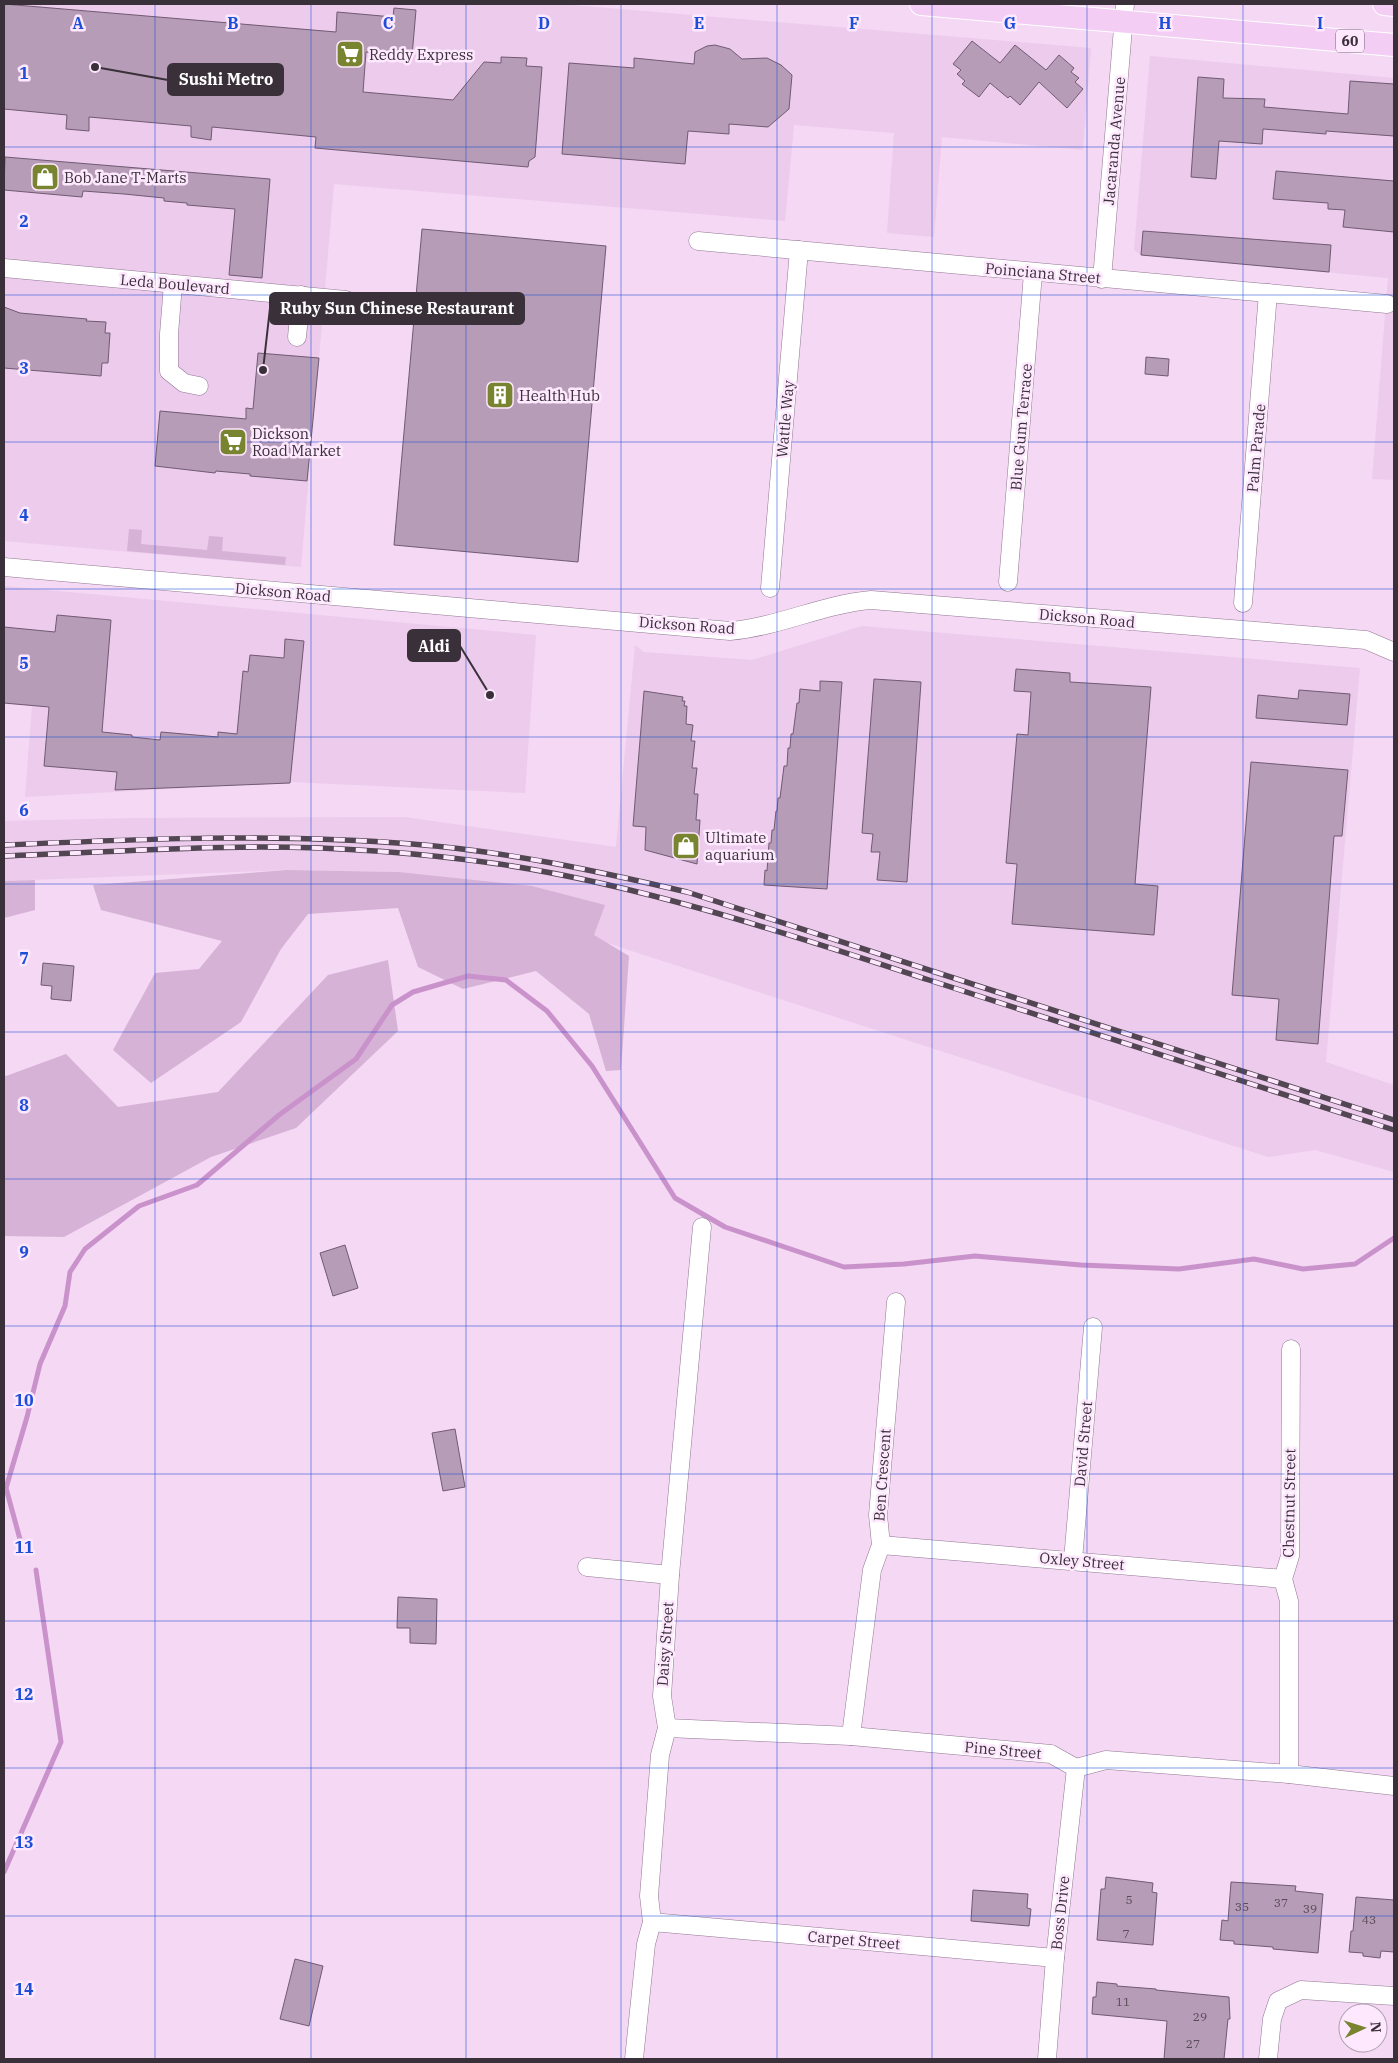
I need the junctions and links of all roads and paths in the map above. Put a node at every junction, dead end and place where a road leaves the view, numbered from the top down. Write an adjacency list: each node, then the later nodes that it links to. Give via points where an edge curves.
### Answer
1 (920, 4): 4 (main road, 60)
2 (1384, 4): 3 (main road)
3 (1394, 5)
4 (1125, 13): 5 (main road, 60); 10 (street, Jacaranda Avenue)
5 (1394, 45)
6 (698, 241): 7 (street, Poinciana Street)
7 (799, 250): 9 (street, Poinciana Street); 20 (street, Wattle Way)
8 (4, 268): 11 (street, Leda Boulevard)
9 (1033, 273): 10 (street, Poinciana Street); 19 (street, Blue Gum Terrace)
10 (1102, 279): 12 (street, Poinciana Street)
11 (174, 284): 13 (street, Leda Boulevard); 17 (street, via 169,371 184,383)
12 (1268, 293): 15 (street, Poinciana Street); 21 (street, Palm Parade)
13 (301, 295): 14 (street, Leda Boulevard); 16 (street)
14 (346, 300)
15 (1388, 304)
16 (297, 337)
17 (199, 386)
18 (4, 567): 22 (street, Dickson Road, via 730,630 751,629 851,602 871,600 1366,640)
19 (1008, 582)
20 (770, 588)
21 (1243, 603)
22 (1394, 652)
23 (702, 1228): 30 (street, Daisy Street)
24 (896, 1302): 27 (street, Ben Crescent, via 878,1515)
25 (1093, 1327): 28 (street, David Street)
26 (1291, 1350): 31 (street, Chestnut Street, via 1290,1556)
27 (881, 1546): 28 (street, Oxley Street); 33 (street, Ben Crescent, via 872,1570)
28 (1073, 1560): 31 (street, Oxley Street)
29 (587, 1567): 30 (street)
30 (670, 1575): 32 (street, Daisy Street, via 662,1696)
31 (1283, 1579): 35 (street, Chestnut Street, via 1289,1601)
32 (667, 1728): 33 (street, Pine Street); 37 (street, Daisy Street, via 660,1755 649,1896)
33 (851, 1736): 34 (street, Pine Street, via 1051,1754)
34 (1076, 1768): 35 (street, via 1106,1760); 38 (street, Boss Drive)
35 (1289, 1774): 36 (street)
36 (1394, 1786)
37 (652, 1922): 38 (street, Carpet Street); 40 (street, Daisy Street, via 646,1944)
38 (1055, 1958): 41 (street, Boss Drive)
39 (1394, 1996): 42 (street, via 1301,1990 1278,2001 1272,2020)
40 (634, 2059)
41 (1046, 2059)
42 (1268, 2059)

